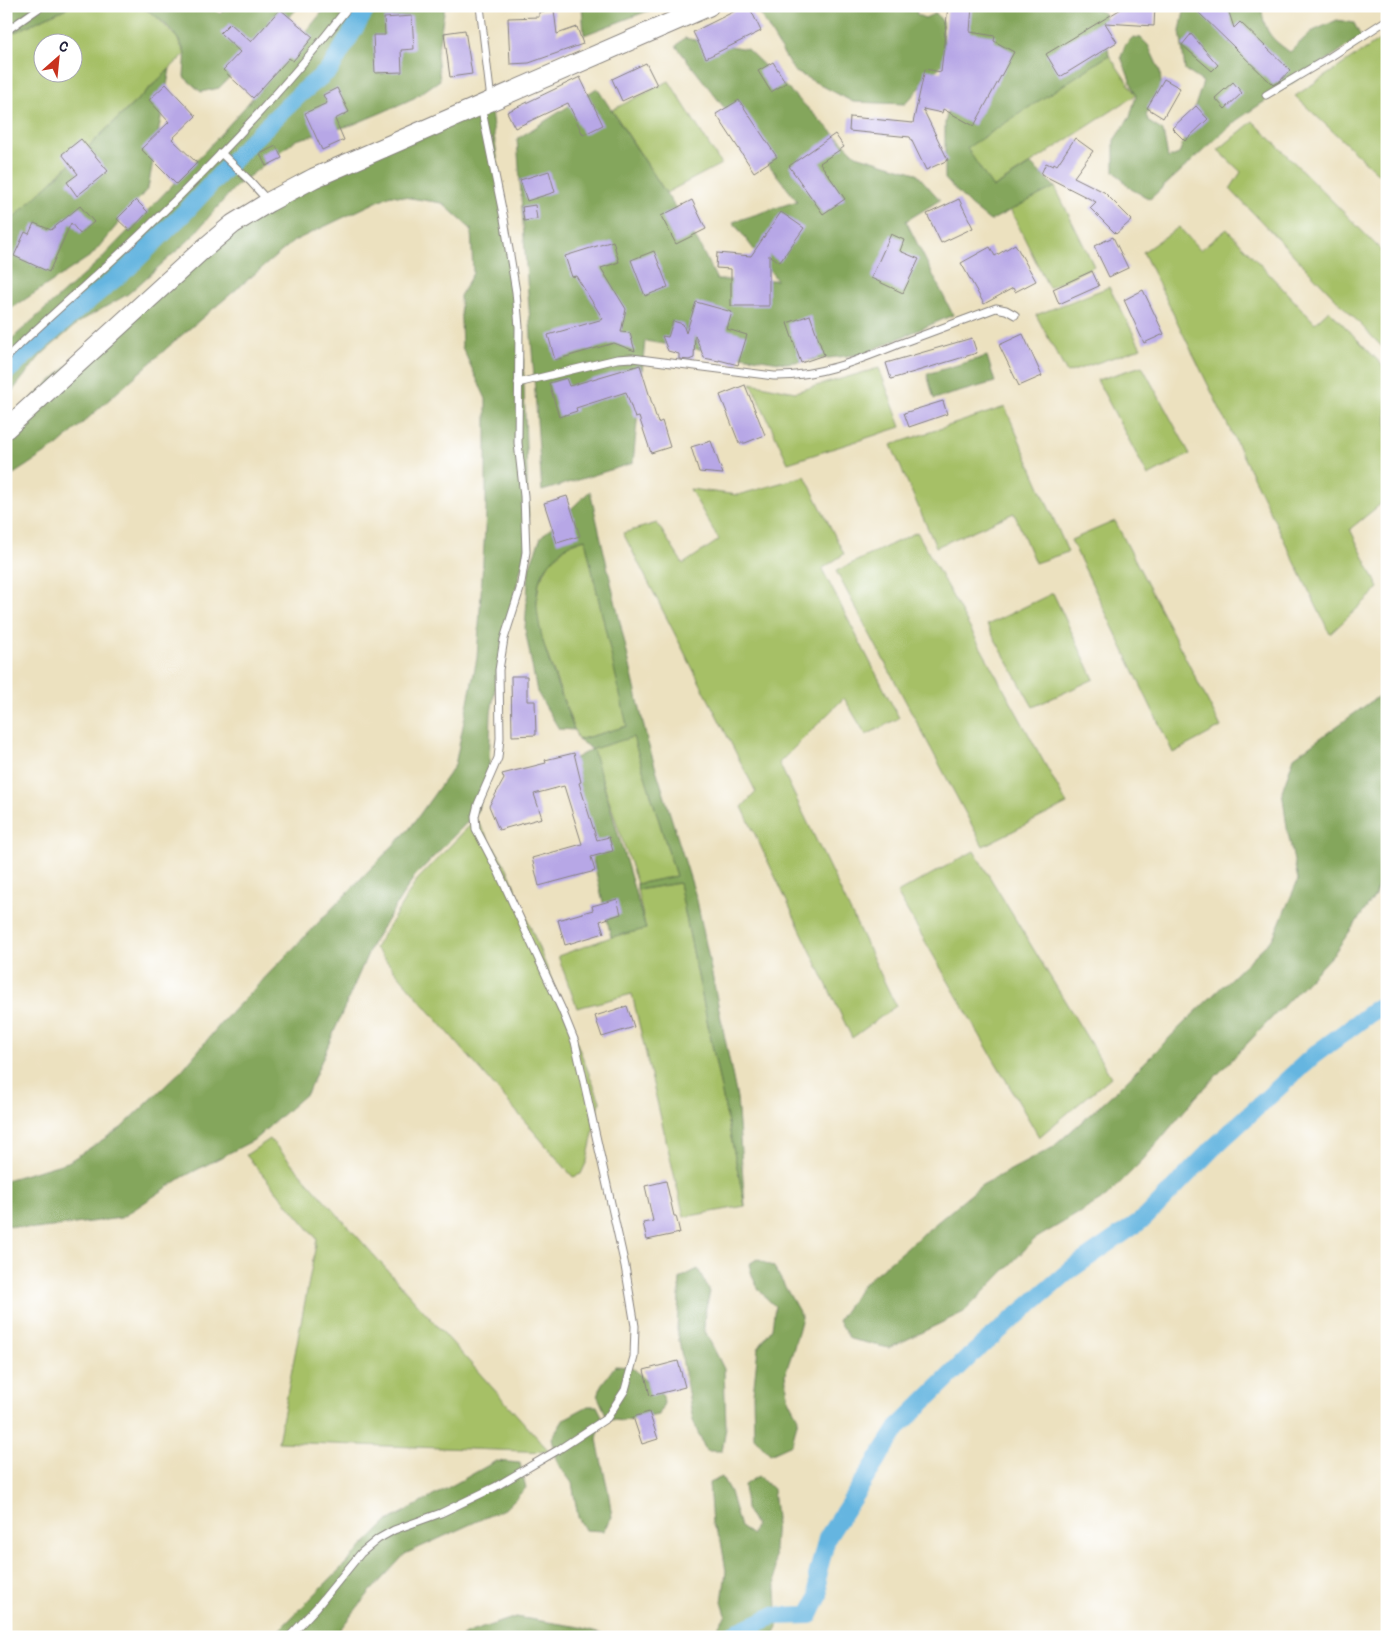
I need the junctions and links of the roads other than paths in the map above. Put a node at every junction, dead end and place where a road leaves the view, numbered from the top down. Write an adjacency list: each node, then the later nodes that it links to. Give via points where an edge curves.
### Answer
1 (42, 6): 6 (lane)
2 (349, 6): 9 (lane, via 278,92)
3 (480, 6): 8 (lane)
4 (709, 6): 8 (street)
5 (1387, 20): 7 (lane)
6 (6, 31)
7 (1266, 95)
8 (486, 103): 10 (street, via 314,178); 13 (lane, via 516,292)
9 (221, 153): 10 (lane); 12 (lane)
10 (268, 202): 14 (street, via 233,224)
11 (1015, 315): 13 (lane, via 996,308 859,360 808,374 774,376 632,358)
12 (6, 358)
13 (518, 382): 15 (lane, via 518,443 526,552 520,589 500,663 498,758 478,804 476,829 575,1042 626,1266 635,1326 634,1357 625,1390 607,1418 495,1487 378,1539 361,1553)
14 (6, 429)
15 (289, 1637)

